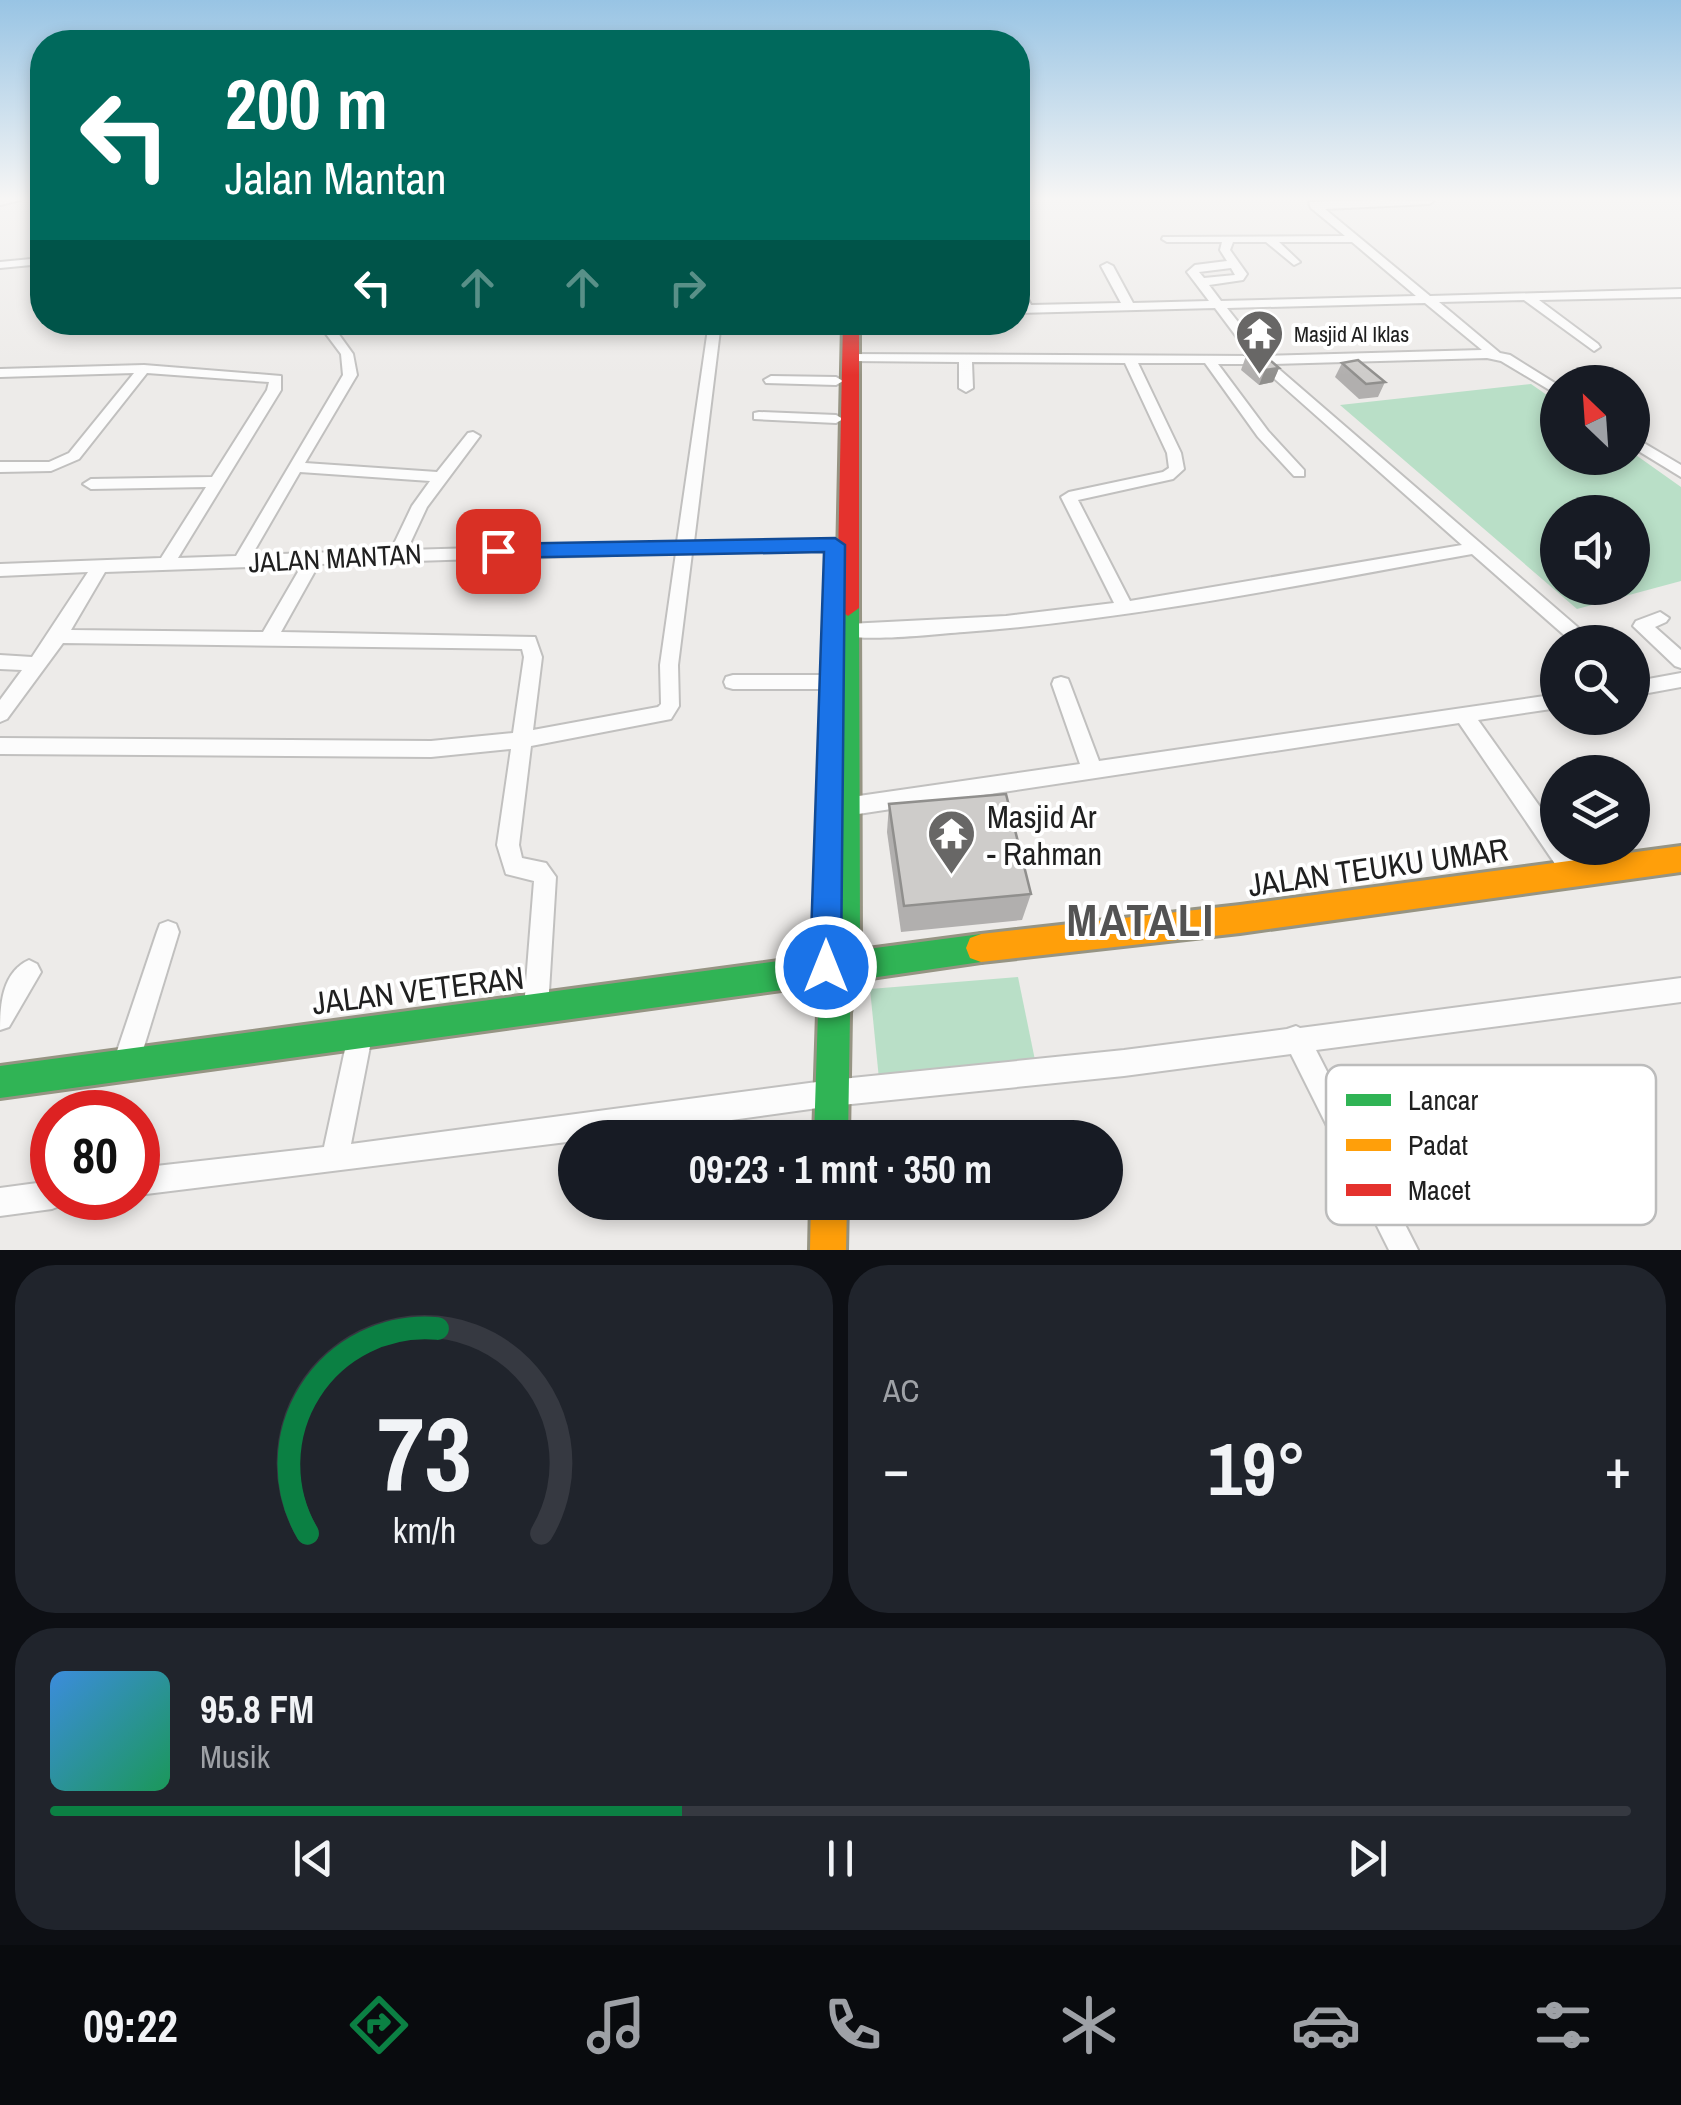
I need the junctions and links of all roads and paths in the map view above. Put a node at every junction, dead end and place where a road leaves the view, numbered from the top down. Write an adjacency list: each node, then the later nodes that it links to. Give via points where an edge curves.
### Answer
1 (1231, 258): 11 (street, via 1235,264 1194,268)
2 (1290, 258): 5 (street)
3 (1379, 258): 10 (street)
4 (30, 262): 6 (street)
5 (1294, 262)
6 (0, 264)
7 (1107, 266): 12 (street)
8 (1681, 293): 9 (street)
9 (1527, 297): 10 (street); 18 (street)
10 (1434, 302): 11 (street); 19 (street)
11 (1218, 305): 12 (street); 24 (street)
12 (1130, 306): 13 (street)
13 (1030, 309)
14 (333, 335): 36 (street, via 351,370)
15 (714, 335): 43 (street)
16 (838, 335): 28 (main road)
17 (851, 335): 20 (main road)
18 (1594, 347)
19 (1495, 355): 24 (street); 29 (street)
20 (851, 357): 21 (street); 42 (main road)
21 (965, 358): 22 (street); 30 (street)
22 (1130, 359): 23 (street); 51 (street, via 1177,469 1069,497)
23 (1208, 359): 24 (street); 38 (street)
24 (1260, 360): 44 (street)
25 (144, 369): 26 (street); 35 (street, via 74,456 51,466); 40 (street, via 278,382)
26 (0, 374)
27 (772, 380): 28 (street)
28 (836, 381): 32 (main road)
29 (1540, 381)
30 (966, 388)
31 (759, 416): 32 (street)
32 (836, 419): 42 (main road)
33 (473, 436): 39 (street)
34 (1650, 452): 37 (street)
35 (0, 467)
36 (294, 467): 39 (street); 47 (street)
37 (1681, 472)
38 (1298, 473)
39 (442, 477): 45 (street)
40 (218, 482): 41 (street); 48 (street)
41 (91, 484)
42 (842, 545): 43 (street, JALAN MANTAN); 54 (main road); 62 (main road)
43 (684, 546): 45 (street, JALAN MANTAN); 68 (street, via 668,711)
44 (1473, 548): 51 (street); 53 (street)
45 (397, 554): 46 (street, JALAN MANTAN)
46 (314, 558): 47 (street, JALAN MANTAN); 56 (street)
47 (240, 562): 48 (street, JALAN MANTAN)
48 (165, 566): 49 (street, JALAN MANTAN)
49 (98, 568): 50 (street, JALAN MANTAN); 55 (street)
50 (0, 570)
51 (1125, 607): 54 (street, via 997,626)
52 (1660, 618): 57 (street, via 1642,626)
53 (1563, 625)
54 (848, 630): 71 (main road)
55 (58, 636): 56 (street); 59 (street)
56 (269, 638): 68 (street, via 524,640 533,657)
57 (1681, 661)
58 (0, 662): 59 (street)
59 (38, 664): 66 (street)
60 (1681, 680): 64 (street)
61 (733, 682): 62 (street)
62 (831, 682): 75 (main road)
63 (1062, 684): 70 (street)
64 (1650, 685)
65 (1540, 704): 67 (street)
66 (0, 714)
67 (1465, 717): 70 (street); 73 (street)
68 (520, 740): 69 (street, via 402,750); 78 (street, via 509,858 514,867 545,876)
69 (0, 746)
70 (1093, 772): 71 (street)
71 (846, 807): 75 (main road)
72 (1681, 859): 73 (main road, JALAN TEUKU UMAR)
73 (1574, 873): 75 (main road, JALAN TEUKU UMAR)
74 (168, 932): 82 (street)
75 (835, 966): 78 (main road, JALAN VETERAN); 84 (main road)
76 (29, 972): 79 (street)
77 (1681, 990): 81 (street)
78 (536, 1008): 80 (main road, JALAN VETERAN)
79 (0, 1018)
80 (360, 1031): 82 (main road, JALAN VETERAN); 87 (street)
81 (1296, 1038): 84 (street); 85 (street)
82 (126, 1062): 83 (main road, JALAN VETERAN)
83 (0, 1082)
84 (832, 1092): 86 (main road); 87 (street)
85 (1326, 1097)
86 (831, 1120)
87 (335, 1159): 88 (street)
88 (160, 1179)
89 (30, 1199): 90 (street)
90 (1, 1204)
91 (829, 1220): 93 (main road)
92 (1391, 1225): 94 (street)
93 (828, 1250)
94 (1404, 1250)

